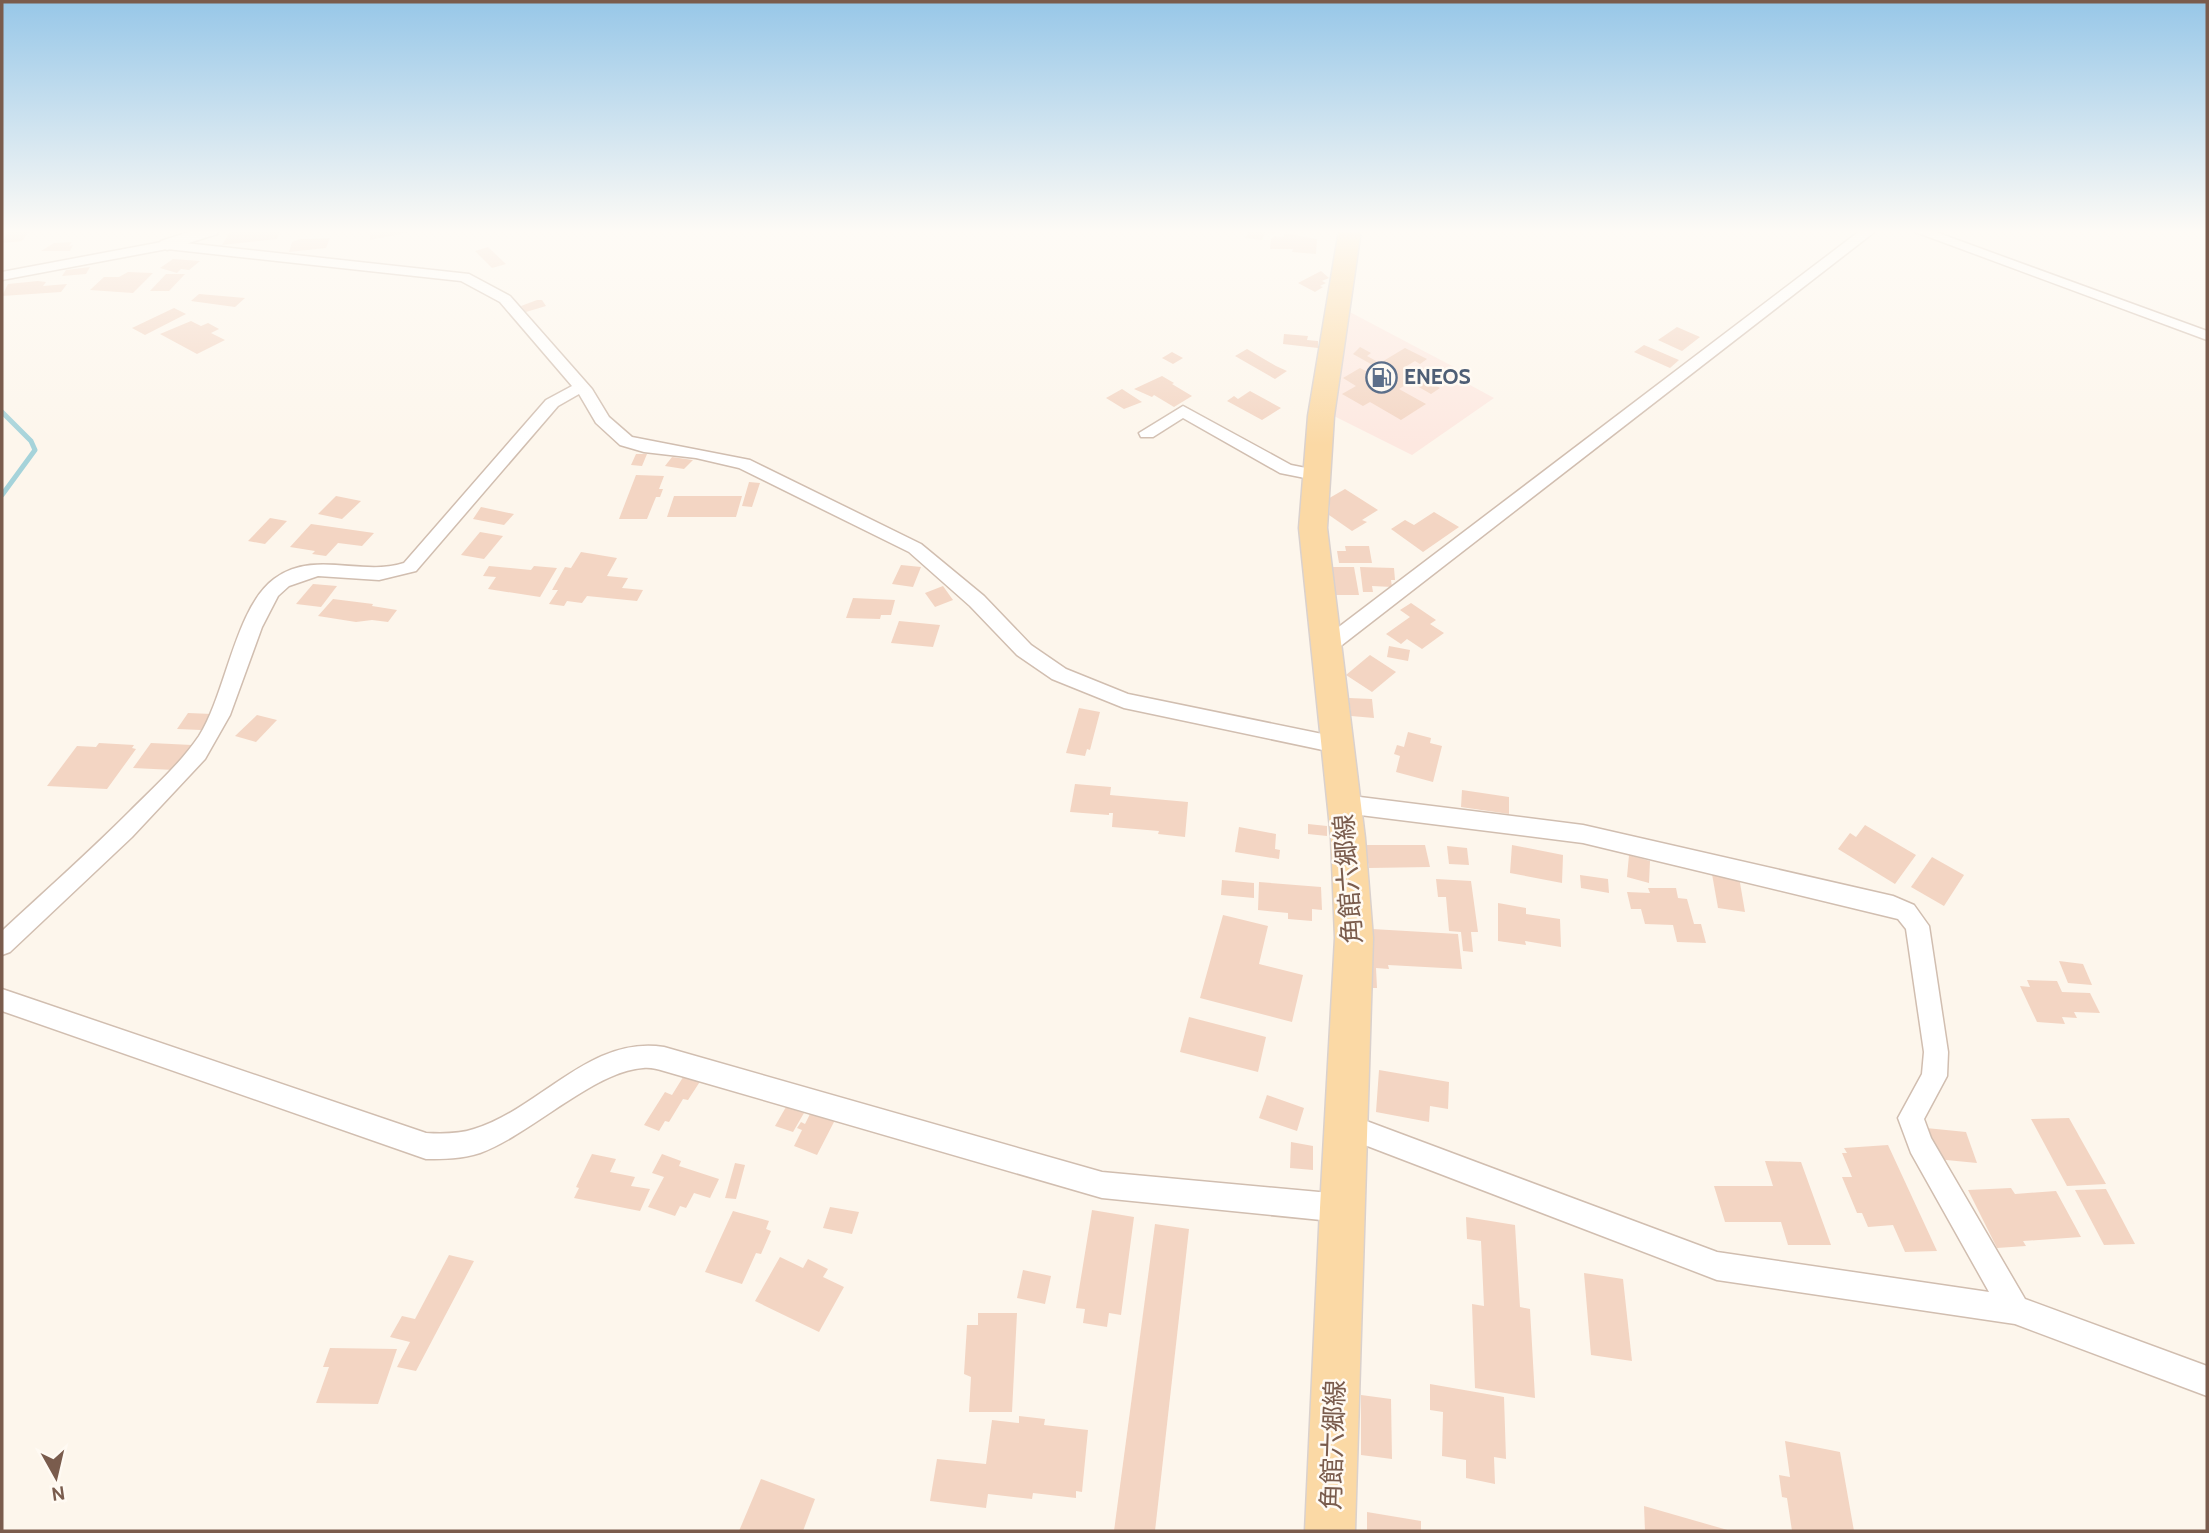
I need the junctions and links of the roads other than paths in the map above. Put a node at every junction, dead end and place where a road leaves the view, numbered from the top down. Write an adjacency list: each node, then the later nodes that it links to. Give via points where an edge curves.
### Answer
1 (507, 302): 6 (street)
2 (1339, 302): 8 (main road, 角館六郷線)
3 (1777, 302): 9 (street)
4 (2113, 302): 5 (street)
5 (2207, 336)
6 (581, 387): 10 (street, via 602,420 626,441 744,464 915,548 977,601 1024,650 1059,674 1124,701); 12 (street, via 552,403 410,568 383,574 329,566 281,582 265,598 225,705 194,760)
7 (1147, 433): 8 (street, via 1183,411 1286,469)
8 (1315, 475): 9 (main road, 角館六郷線, via 1313,528)
9 (1326, 647): 10 (main road, 角館六郷線)
10 (1337, 745): 11 (main road, 角館六郷線)
11 (1344, 804): 14 (main road, 角館六郷線, via 1354,938); 16 (street, via 1583,834 1906,912 1917,926 1936,1052 1934,1076 1910,1118 1920,1144)
12 (2, 945)
13 (2, 1000): 15 (street, via 426,1146 478,1141 612,1065 642,1056 1102,1185)
14 (1345, 1125): 15 (main road, 角館六郷線); 16 (street, via 1717,1266)
15 (1341, 1208): 18 (main road, 角館六郷線)
16 (2015, 1310): 17 (street)
17 (2207, 1381)
18 (1329, 1531)

